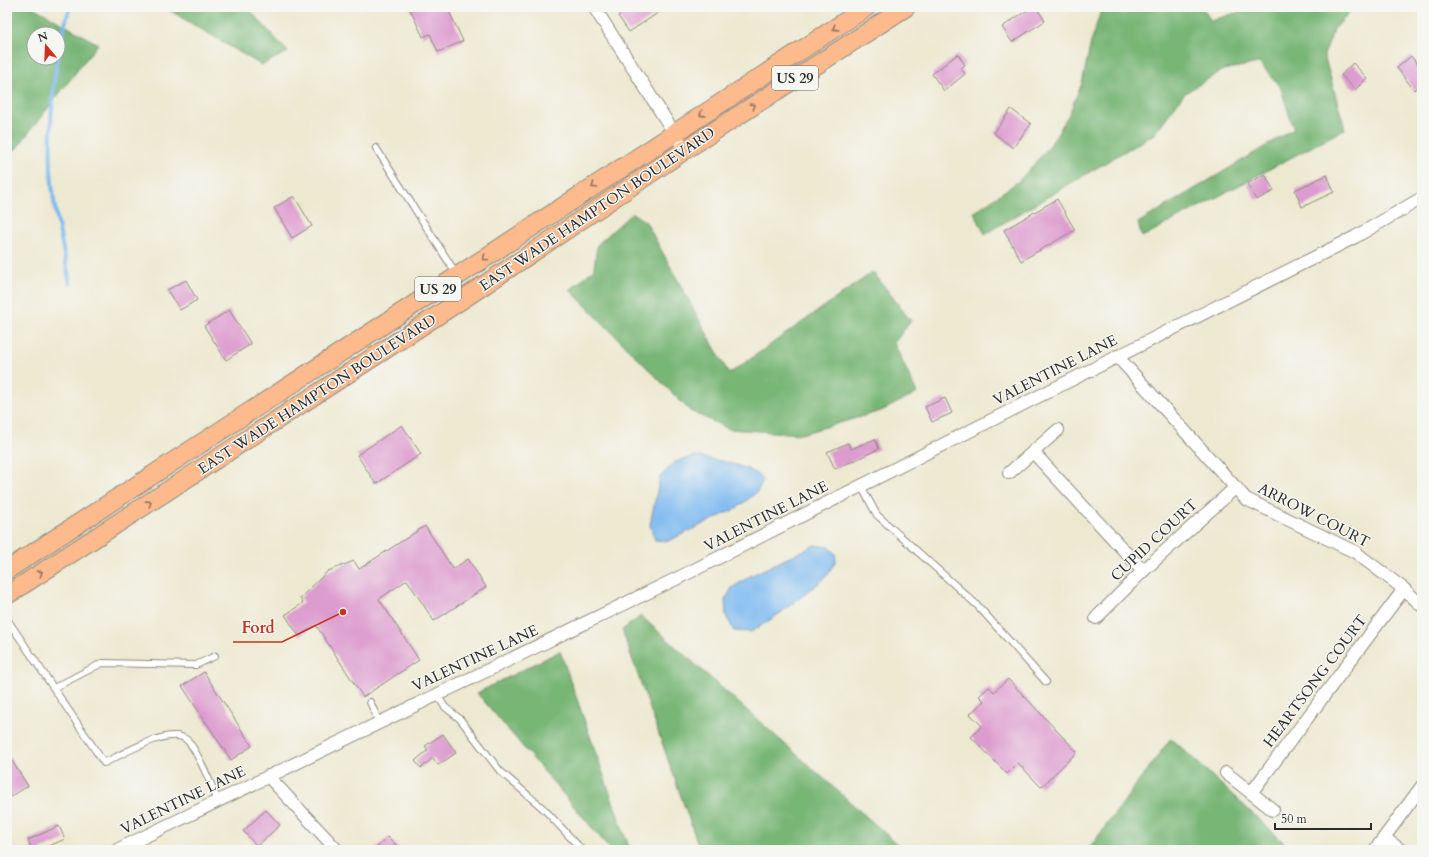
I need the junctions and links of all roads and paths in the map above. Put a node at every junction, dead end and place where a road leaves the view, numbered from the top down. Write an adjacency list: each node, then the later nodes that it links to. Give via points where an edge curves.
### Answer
1 (594, 7): 8 (street)
2 (867, 7): 4 (main road, EAST WADE HAMPTON BOULEVARD / US 29, one-way to 4)
3 (906, 7): 5 (main road, EAST WADE HAMPTON BOULEVARD / US 29)
4 (806, 47): 5 (main road); 6 (main road, EAST WADE HAMPTON BOULEVARD / US 29)
5 (816, 65): 7 (main road, EAST WADE HAMPTON BOULEVARD / US 29, one-way to 5)
6 (724, 100): 7 (main road); 8 (main road, EAST WADE HAMPTON BOULEVARD / US 29, one-way to 8)
7 (735, 117): 10 (main road, EAST WADE HAMPTON BOULEVARD / US 29)
8 (673, 133): 10 (street); 12 (main road, EAST WADE HAMPTON BOULEVARD / US 29, one-way to 12)
9 (376, 148): 12 (lane)
10 (684, 150): 22 (main road, EAST WADE HAMPTON BOULEVARD / US 29, one-way to 10, via 470,295)
11 (1422, 198): 13 (street, VALENTINE LANE, via 1355,237)
12 (458, 276): 19 (main road, EAST WADE HAMPTON BOULEVARD / US 29)
13 (1117, 356): 17 (street, VALENTINE LANE); 18 (street, ARROW COURT)
14 (1058, 430): 15 (street)
15 (1033, 452): 16 (street); 20 (street)
16 (1009, 474)
17 (861, 486): 27 (lane, via 877,515 978,606); 29 (street, VALENTINE LANE, via 572,630)
18 (1236, 487): 20 (street, CUPID COURT); 21 (street, ARROW COURT, via 1246,499 1354,552)
19 (7, 570)
20 (1143, 572): 24 (street, CUPID COURT)
21 (1404, 589): 23 (street, ARROW COURT); 35 (street, HEARTSONG COURT)
22 (7, 595)
23 (1422, 606)
24 (1096, 618)
25 (7, 619): 28 (lane)
26 (215, 656): 28 (lane, via 196,665 102,663)
27 (1046, 682)
28 (54, 688): 36 (lane, via 104,763 157,738 175,734 187,740)
29 (436, 694): 31 (street, VALENTINE LANE); 41 (lane, via 445,707 460,719 500,771 545,810)
30 (370, 702): 31 (lane)
31 (379, 722): 33 (street, VALENTINE LANE)
32 (1226, 773): 35 (street)
33 (268, 776): 36 (street, VALENTINE LANE); 40 (street)
34 (1422, 786): 38 (street)
35 (1251, 793): 37 (street)
36 (218, 801): 39 (street, VALENTINE LANE)
37 (1273, 810)
38 (1384, 838): 42 (street); 43 (street)
39 (117, 850)
40 (337, 850)
41 (582, 850)
42 (1375, 850)
43 (1401, 850)

